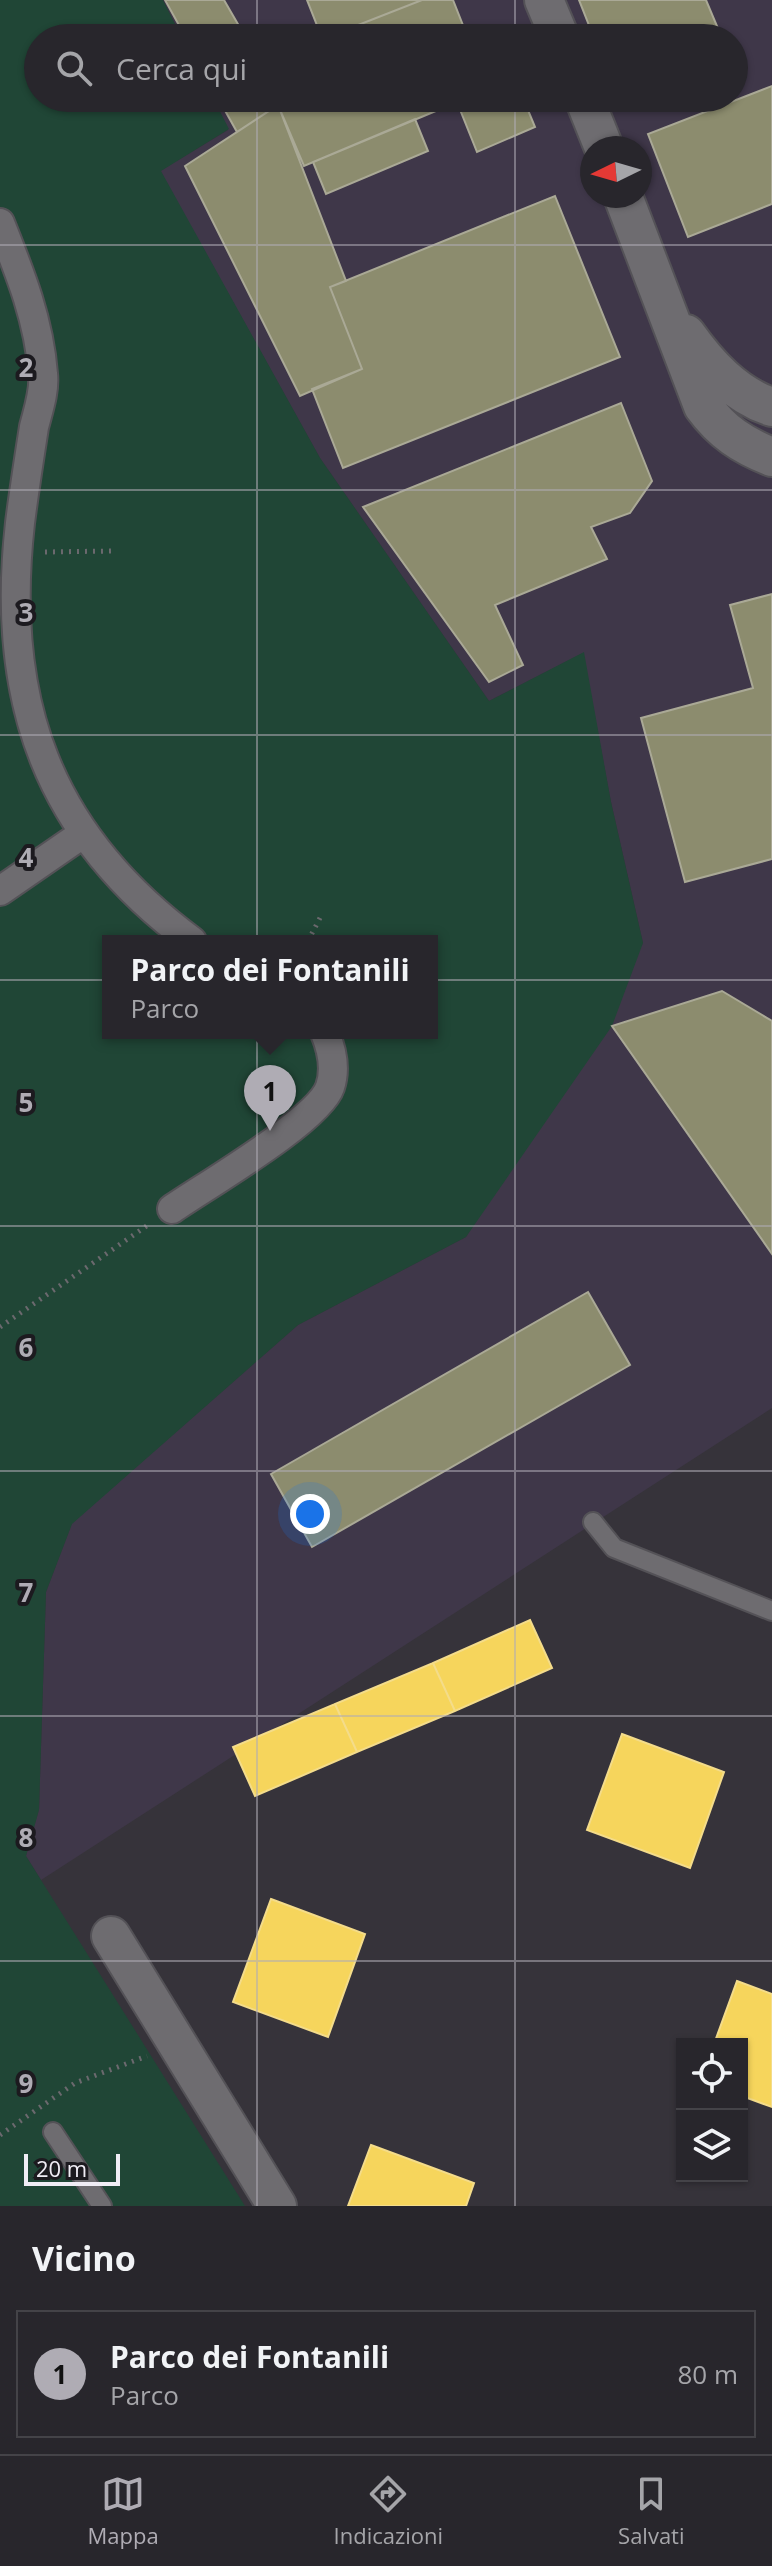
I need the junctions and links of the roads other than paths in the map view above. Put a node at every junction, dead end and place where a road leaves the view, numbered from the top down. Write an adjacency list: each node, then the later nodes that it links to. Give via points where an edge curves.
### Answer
1 (544, 0): 2 (street)
2 (554, 24)
3 (590, 112): 4 (street)
4 (599, 136)
5 (628, 208): 7 (street)
6 (0, 223): 10 (street, via 33,305 44,377 16,552 13,626 21,694 39,756)
7 (668, 309): 8 (street, via 717,371 741,393); 9 (street, via 703,406 743,445)
8 (772, 407)
9 (772, 457)
10 (84, 833): 11 (street); 12 (street, via 145,907)
11 (0, 891)
12 (184, 935)
13 (328, 1039): 14 (street, via 333,1051 329,1089 308,1115)
14 (172, 1209)
15 (593, 1522): 16 (lane, via 614,1548)
16 (772, 1611)
17 (111, 1936): 20 (street)
18 (53, 2132): 19 (lane)
19 (102, 2206)
20 (277, 2206)

